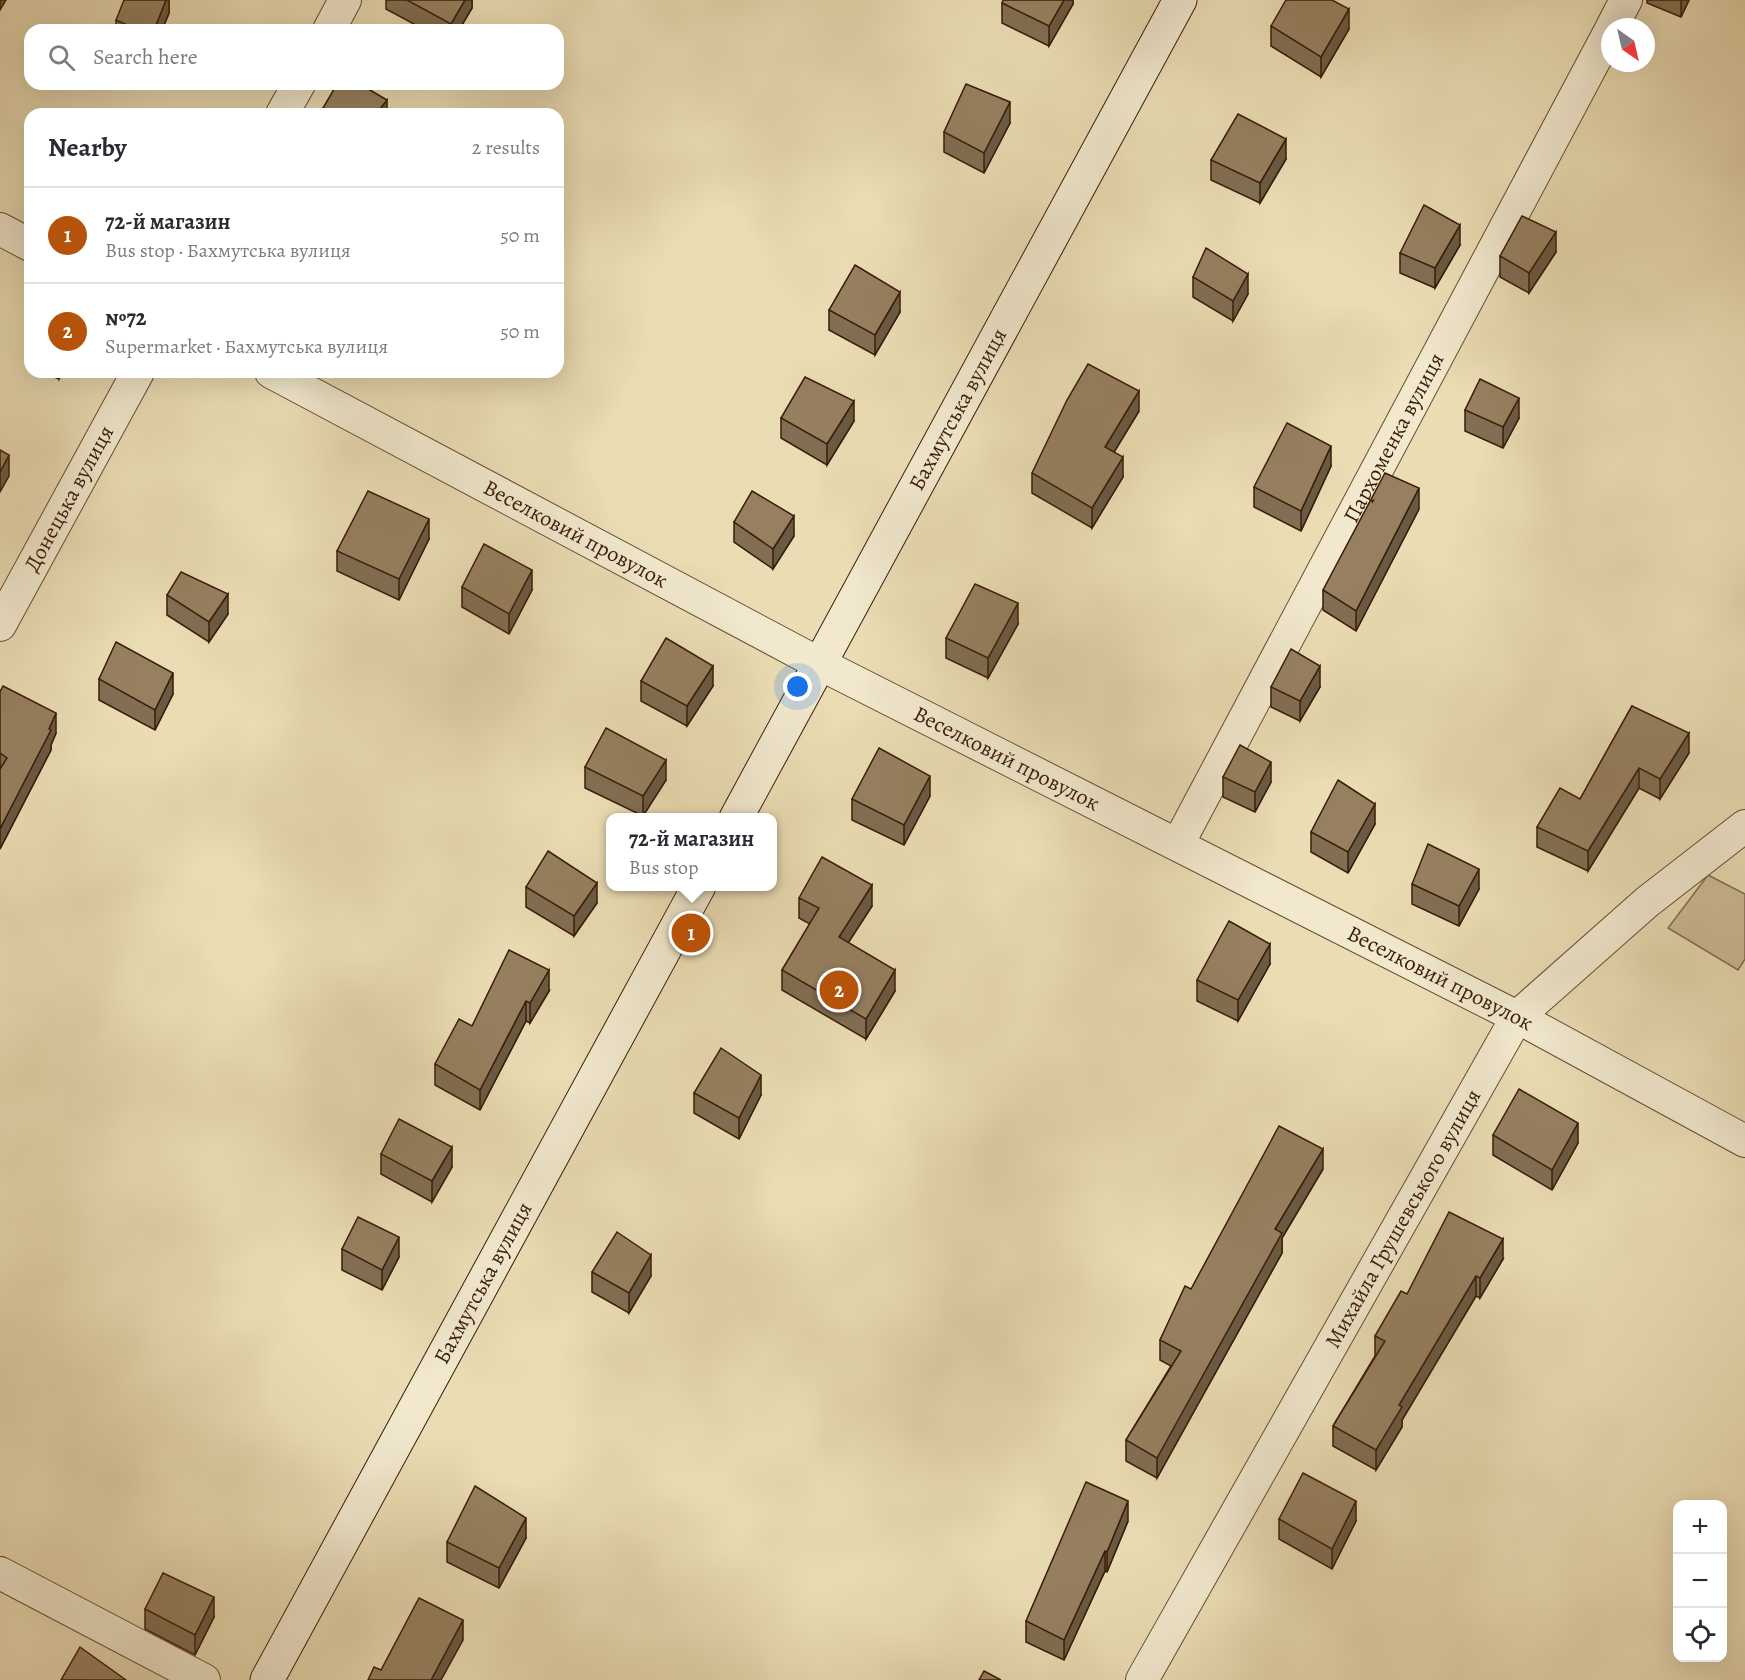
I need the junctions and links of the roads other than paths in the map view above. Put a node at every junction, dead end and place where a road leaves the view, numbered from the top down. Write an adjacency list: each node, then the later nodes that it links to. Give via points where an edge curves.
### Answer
1 (345, 0): 5 (street)
2 (1180, 0): 14 (street, Бахмутська вулиця)
3 (1626, 0): 4 (street, Пархоменка вулиця)
4 (1617, 18)
5 (332, 24)
6 (1601, 48): 17 (street, Пархоменка вулиця)
7 (295, 90): 8 (street)
8 (285, 108)
9 (0, 229): 10 (street)
10 (24, 242)
11 (135, 378): 13 (street, Донецька вулиця)
12 (282, 378): 14 (street, Веселковий провулок)
13 (0, 625)
14 (820, 664): 15 (street, Бахмутська вулиця); 17 (street, Веселковий провулок)
15 (739, 813)
16 (1745, 826): 19 (street, Михайла Грушевського вулиця, via 1647,902)
17 (1178, 844): 19 (street, Веселковий провулок)
18 (696, 891): 23 (street, Бахмутська вулиця)
19 (1517, 1017): 20 (street, Веселковий провулок); 24 (street, Михайла Грушевського вулиця)
20 (1745, 1141)
21 (0, 1573): 22 (street)
22 (204, 1680)
23 (267, 1680)
24 (1142, 1680)

